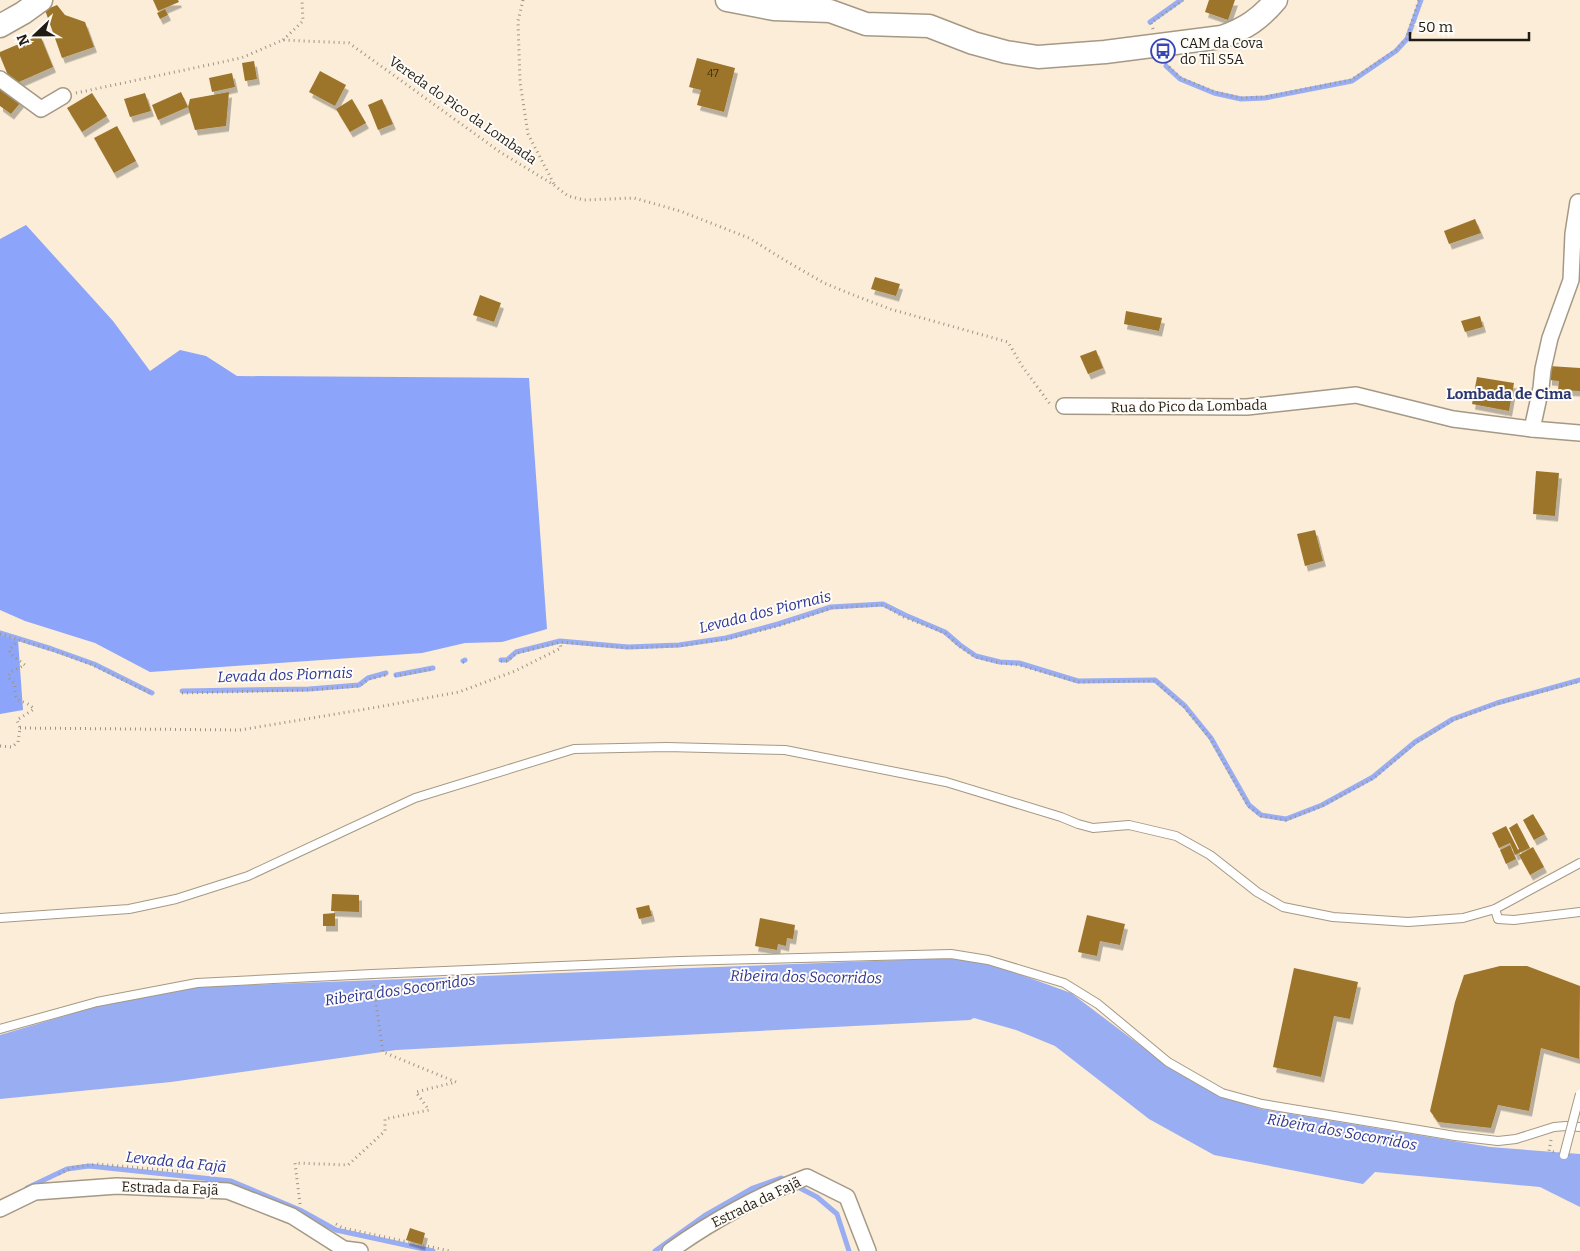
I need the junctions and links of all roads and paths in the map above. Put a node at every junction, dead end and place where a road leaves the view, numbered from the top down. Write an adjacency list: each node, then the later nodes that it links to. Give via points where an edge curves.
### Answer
1 (41, 0): 8 (street)
2 (302, 0): 9 (path, via 303,21)
3 (524, 0): 13 (path, via 518,21 520,82 528,134)
4 (727, 0): 10 (street, via 774,9 830,11 866,24 929,26 973,43 1038,57)
5 (1183, 0): 10 (path, via 1151,23)
6 (1276, 0): 10 (street, via 1264,15 1240,31 1222,37)
7 (1420, 0): 10 (path, via 1406,39 1396,50 1351,80 1265,97 1241,98 1215,92 1181,78 1167,66)
8 (0, 26)
9 (283, 40): 12 (path, Vereda do Pico da Lombada, via 241,58); 13 (path, Vereda do Pico da Lombada, via 349,42 500,152)
10 (1160, 45)
11 (0, 79): 12 (street, via 41,109)
12 (63, 96)
13 (554, 185): 15 (path, Vereda do Pico da Lombada, via 568,196 584,200 634,198 680,211 749,238 824,283 873,303 1008,342 1049,404)
14 (1578, 202): 16 (street, via 1571,280 1550,338)
15 (1064, 406): 16 (street, Rua do Pico da Lombada, via 1247,407 1356,395 1453,419)
16 (1532, 429): 17 (street, Rua do Pico da Lombada)
17 (1580, 432)
18 (0, 634): 19 (path)
19 (18, 640): 27 (path, via 94,665); 28 (path, via 10,650 12,656 25,665 10,672 8,677 15,684 17,700 30,704 34,709 17,720)
20 (560, 642): 21 (path, via 517,653 507,661); 25 (path, via 628,648 679,646 727,639 832,608 883,605 945,633 975,657 1078,682 1155,681 1184,706 1210,738 1248,806 1261,816 1286,820 1322,806 1374,778 1415,743 1453,720); 28 (path, via 561,648 515,671 459,692 240,730)
21 (501, 661)
22 (433, 669): 24 (path)
23 (386, 675): 26 (path, via 349,687)
24 (396, 676)
25 (1580, 681)
26 (182, 693)
27 (152, 694)
28 (20, 728): 29 (path, via 18,742 12,747)
29 (0, 746)
30 (1580, 863): 31 (lane)
31 (1495, 909): 32 (lane, via 1498,919 1514,920); 33 (lane, via 1463,918 1408,922 1333,918 1283,907 1257,892 1210,855 1176,836 1129,825 1093,828 946,782 785,750 667,747 574,749 415,798 248,876 176,899 129,910)
32 (1580, 912)
33 (0, 918)
34 (372, 974): 35 (lane, via 197,983 96,1002); 37 (lane, via 951,954 988,960 1064,983 1098,1004 1168,1062 1222,1093 1246,1100 1498,1141 1516,1140 1554,1127); 40 (path, via 383,1052 456,1082 416,1092 429,1110 385,1119 384,1131 348,1165 295,1163 301,1206)
35 (0, 1029)
36 (1580, 1094): 38 (lane, bridge)
37 (1580, 1127)
38 (1564, 1155)
39 (0, 1209): 40 (street, Estrada da Fajã, via 35,1192 117,1186 228,1191)
40 (292, 1216): 41 (street, Estrada da Fajã, via 344,1249)
41 (360, 1251)
42 (670, 1251): 43 (street, Estrada da Fajã, via 708,1225 807,1177 846,1197)
43 (868, 1251)

